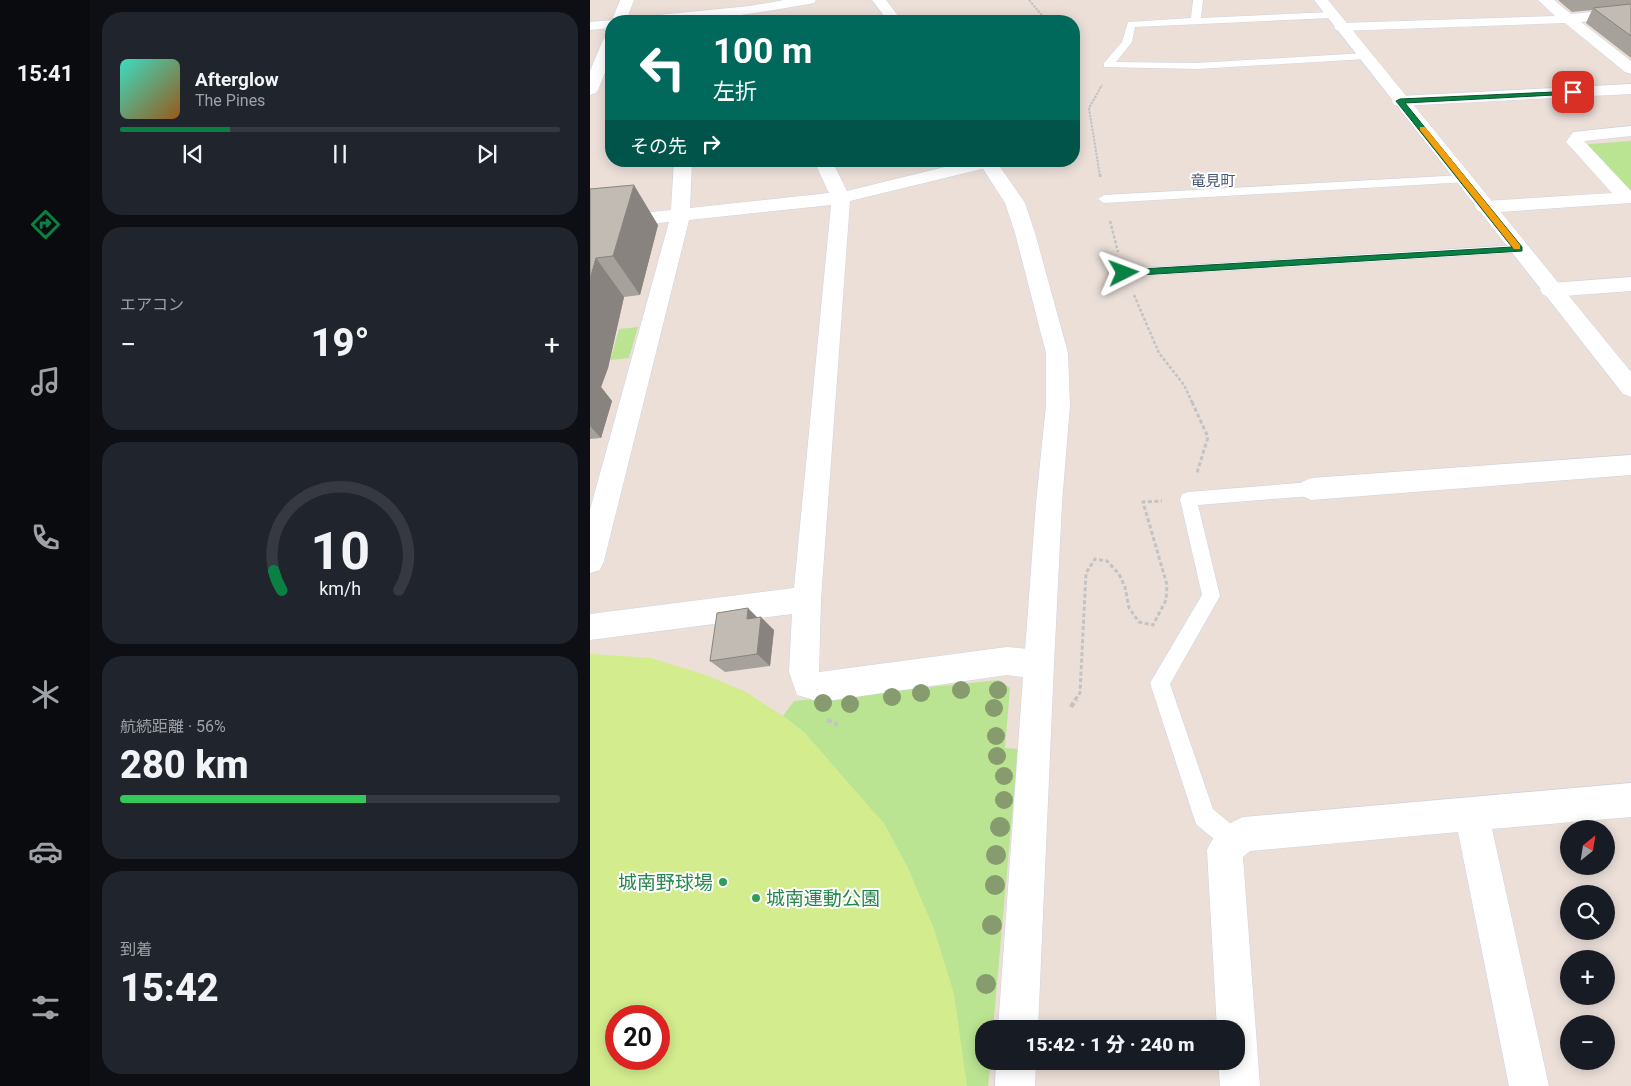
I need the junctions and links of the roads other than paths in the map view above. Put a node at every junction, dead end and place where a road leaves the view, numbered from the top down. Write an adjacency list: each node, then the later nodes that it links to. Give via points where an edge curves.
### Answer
1 (627, 0): 9 (street)
2 (809, 0): 6 (street)
3 (879, 0): 11 (street)
4 (1198, 0): 13 (lane)
5 (1545, 0): 12 (street)
6 (749, 10): 10 (street)
7 (1631, 12): 12 (street)
8 (1331, 14): 12 (street); 13 (lane); 16 (street)
9 (621, 15)
10 (699, 15)
11 (890, 15)
12 (1568, 18): 18 (street)
13 (1196, 20): 16 (lane, via 1131,24 1127,42 1108,65 1197,66)
14 (605, 25): 15 (street)
15 (590, 26)
16 (1365, 56): 21 (street)
17 (605, 61): 20 (street)
18 (1631, 68)
19 (1631, 89): 21 (street)
20 (595, 95)
21 (1400, 101): 27 (street)
22 (1631, 131): 28 (street, via 1580,136 1575,142)
23 (683, 167): 32 (street)
24 (826, 167): 29 (street)
25 (968, 167): 29 (street)
26 (991, 167): 44 (street, via 1015,203 1057,353 1058,404)
27 (1462, 179): 30 (lane); 31 (street)
28 (1628, 197): 31 (street)
29 (841, 198): 32 (street); 42 (street)
30 (1104, 199)
31 (1485, 207): 34 (street)
32 (680, 216): 33 (street); 41 (street)
33 (590, 224)
34 (1519, 249): 35 (lane); 37 (street)
35 (1124, 273)
36 (1631, 284): 37 (street)
37 (1551, 290): 38 (street)
38 (1629, 383)
39 (1631, 465): 40 (street)
40 (1311, 489): 47 (lane, via 1188,499 1211,596 1160,683 1204,816)
41 (590, 561)
42 (807, 599): 43 (street); 44 (street, via 804,672 808,685 820,687 1006,661)
43 (590, 627)
44 (1039, 664): 48 (street)
45 (1631, 800): 46 (street)
46 (1471, 814): 47 (street, via 1243,834); 52 (street)
47 (1235, 842): 51 (street, via 1225,850)
48 (1019, 1020)
49 (1016, 1070): 50 (street)
50 (1015, 1086)
51 (1240, 1086)
52 (1529, 1086)

